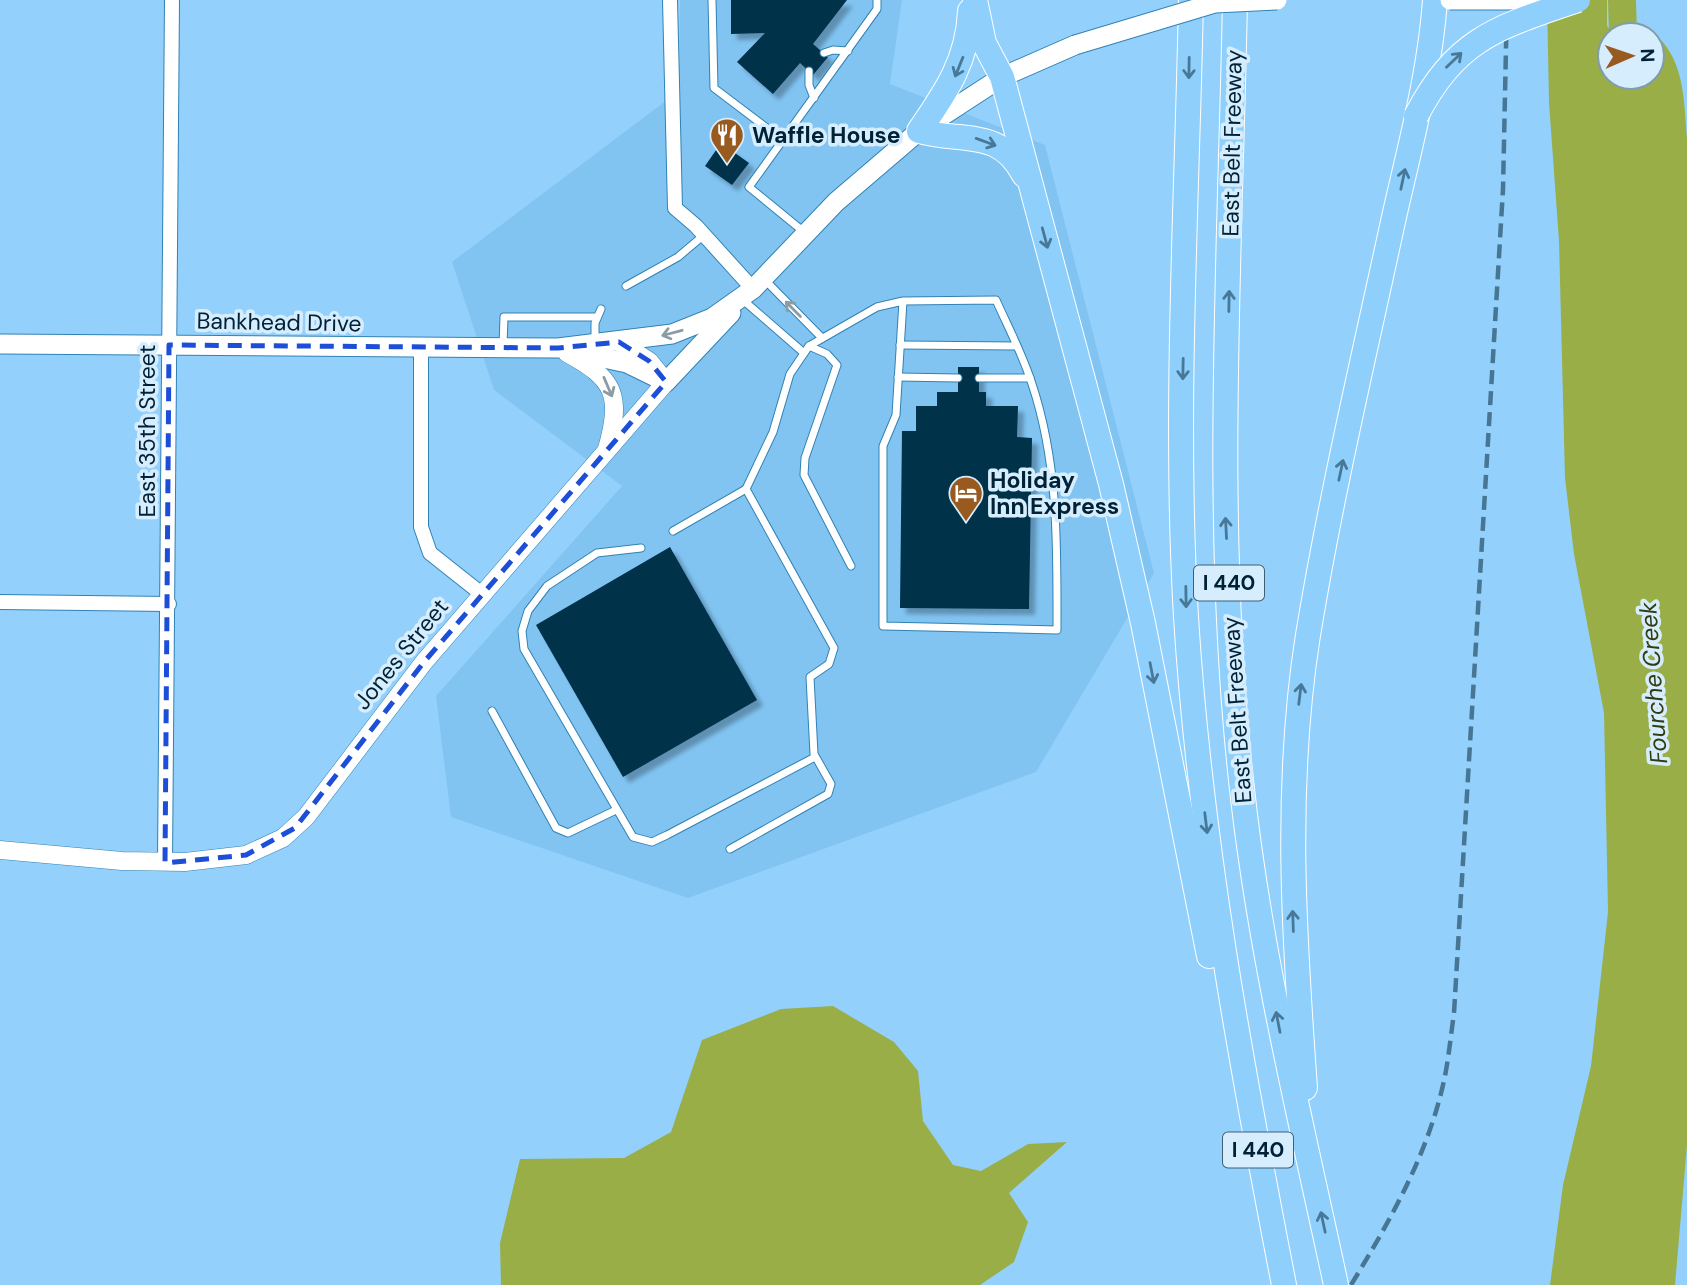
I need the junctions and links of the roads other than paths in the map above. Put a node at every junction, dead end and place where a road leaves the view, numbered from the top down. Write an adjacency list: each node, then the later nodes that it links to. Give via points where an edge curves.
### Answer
1 (172, 0): 31 (street, East 35th Street)
2 (670, 0): 23 (street, via 675,208)
3 (712, 0): 20 (lane, via 714,88)
4 (877, 0): 13 (lane, via 877,9)
5 (973, 0): 16 (highway, via 984,43); 19 (highway, one-way to 19, via 959,69)
6 (1191, 0): 58 (highway, East Belt Freeway / I 440, one-way to 58, via 1183,405 1186,615 1210,856)
7 (1277, 0): 12 (main road, Bankhead Drive, bridge)
8 (1435, 0): 18 (highway)
9 (1450, 0): 10 (main road, bridge)
10 (1537, 0)
11 (1578, 0): 18 (highway, one-way to 11, bridge, via 1443,71 1466,49 1517,21)
12 (1225, 1): 16 (main road, Bankhead Drive, bridge, via 1074,45); 59 (highway, East Belt Freeway / I 440, one-way to 12, via 1263,946 1234,693 1225,504)
13 (848, 51): 14 (lane); 17 (lane)
14 (824, 53)
15 (809, 71): 17 (lane)
16 (1002, 78): 19 (main road, Bankhead Drive); 21 (highway)
17 (814, 99): 20 (lane)
18 (1416, 116): 59 (highway, one-way to 18, via 1294,958 1293,765 1322,559)
19 (919, 131): 21 (highway, one-way to 21, via 993,143 1017,162); 22 (main road, Bankhead Drive)
20 (784, 141): 22 (lane, via 749,187)
21 (1032, 192): 58 (highway, one-way to 58, via 1111,484 1205,939)
22 (805, 233): 25 (main road, Bankhead Drive)
23 (704, 235): 24 (lane, via 678,257); 25 (street)
24 (626, 286)
25 (753, 290): 27 (lane, one-way to 25); 28 (main road, Bankhead Drive, one-way to 28, via 686,330); 38 (lane); 43 (main road, Jones Street)
26 (903, 301): 27 (lane, via 877,307); 32 (lane); 34 (lane, via 996,300)
27 (822, 338): 33 (lane)
28 (620, 342): 30 (main road, Bankhead Drive); 43 (street, via 649,361)
29 (0, 344): 31 (main road, Bankhead Drive)
30 (595, 344): 36 (lane, via 599,313 504,317); 37 (main road, Bankhead Drive)
31 (169, 345): 35 (main road, Bankhead Drive); 51 (street, East 35th Street)
32 (900, 345): 34 (lane); 39 (lane)
33 (809, 346): 38 (lane); 48 (lane, via 837,365 805,458 804,475)
34 (1016, 346): 42 (lane)
35 (421, 348): 36 (main road, Bankhead Drive); 49 (street, via 422,527 430,553)
36 (503, 348): 37 (main road, Bankhead Drive)
37 (558, 348): 43 (main road, Bankhead Drive, via 627,363); 44 (street, one-way to 44, via 593,367 608,384 613,418)
38 (804, 353): 45 (lane, via 790,374 773,432)
39 (898, 377): 40 (lane); 42 (lane, via 896,415 883,446 883,626 1057,631 1057,513 1048,442)
40 (958, 378)
41 (979, 378): 42 (lane)
42 (1030, 378)
43 (666, 382): 44 (street, Jones Street)
44 (606, 452): 49 (street, Jones Street)
45 (746, 489): 46 (lane); 53 (lane, via 834,648 829,664 810,677)
46 (673, 531)
47 (641, 548): 54 (lane, via 597,553 547,586 528,611 522,631 524,649)
48 (851, 566)
49 (483, 595): 57 (street, Jones Street, via 424,662 295,828 246,855)
50 (0, 602): 51 (street)
51 (169, 604): 57 (street, East 35th Street)
52 (492, 711): 54 (lane, via 555,828 568,833)
53 (815, 757): 54 (lane, via 652,842 633,837); 55 (lane, via 831,784 828,794)
54 (616, 810)
55 (730, 849)
56 (0, 850): 57 (street, Jones Street)
57 (165, 863)
58 (1245, 1085): 60 (highway, East Belt Freeway / I 440)
59 (1310, 1160): 61 (highway, East Belt Freeway / I 440, one-way to 59)
60 (1284, 1285)
61 (1336, 1285)

